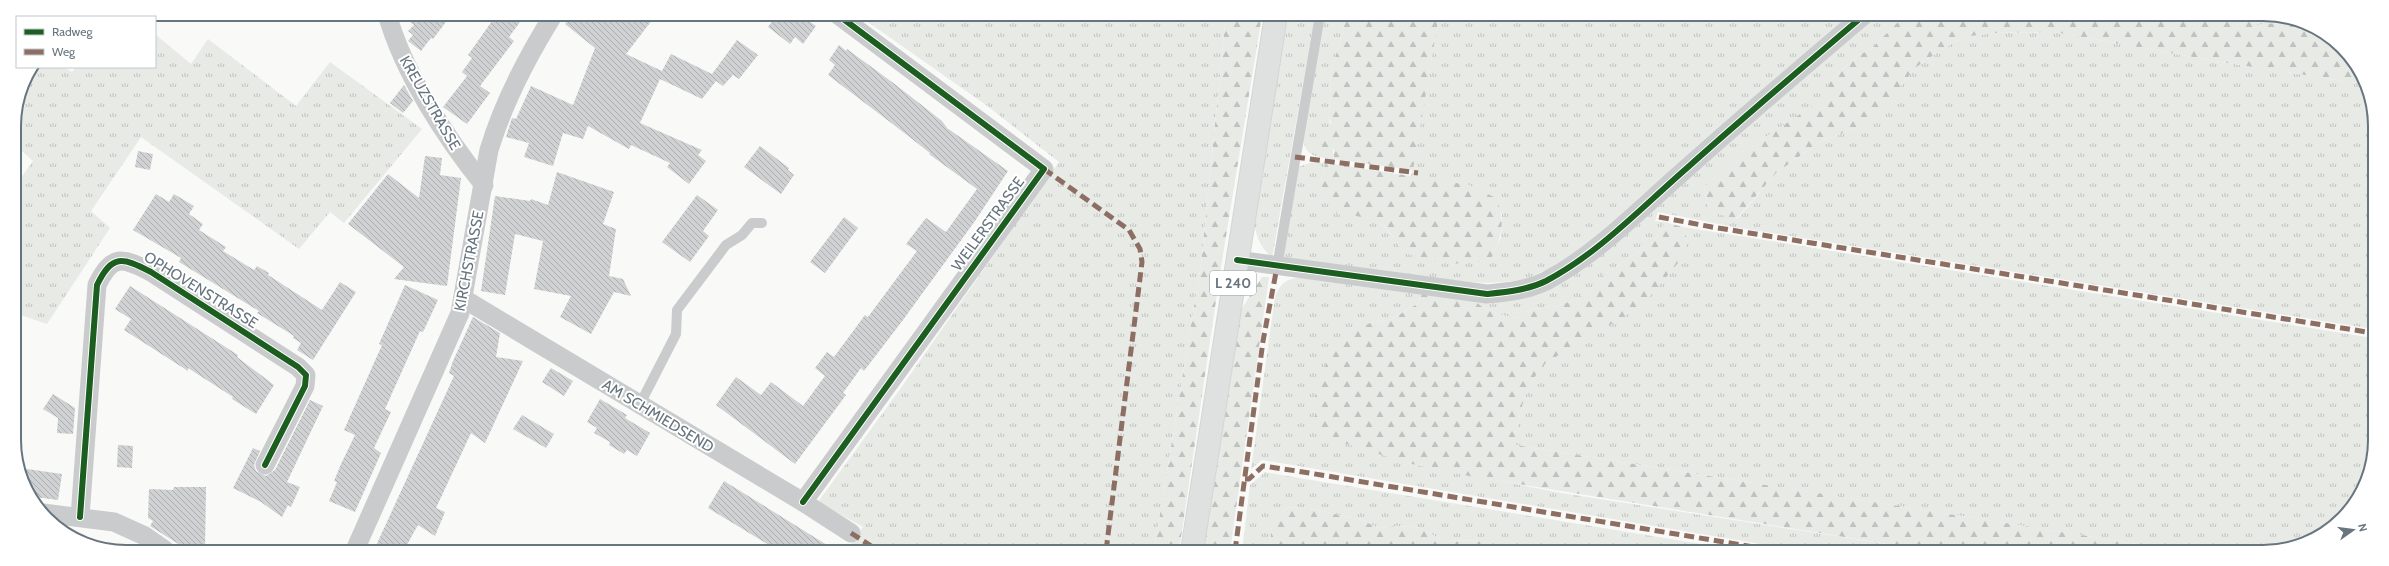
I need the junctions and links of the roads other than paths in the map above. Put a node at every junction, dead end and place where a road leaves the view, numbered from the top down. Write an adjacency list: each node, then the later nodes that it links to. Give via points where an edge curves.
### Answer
1 (390, 21): 7 (street, KREUZSTRASSE, via 400,50 424,97 464,160)
2 (550, 21): 7 (street, KIRCHSTRASSE, via 520,72 497,124 489,150)
3 (846, 21): 14 (street, WEILERSTRASSE, via 1044,169)
4 (1275, 21): 9 (main road, L 240)
5 (1319, 21): 10 (lane)
6 (1857, 21): 10 (street, via 1601,244 1566,270 1544,282 1518,290 1487,294)
7 (484, 185): 11 (street, KIRCHSTRASSE)
8 (762, 224): 12 (lane, via 752,223 742,235 726,245 677,310 676,334)
9 (1237, 260): 10 (street); 20 (main road, L 240)
10 (1277, 267)
11 (464, 300): 12 (street, AM SCHMIEDSEND); 19 (street, KIRCHSTRASSE)
12 (639, 406): 14 (street, AM SCHMIEDSEND)
13 (265, 465): 16 (street, OPHOVENSTRASSE, via 310,379 298,366 150,272 134,263 119,260 109,264 97,285)
14 (803, 502): 17 (street, AM SCHMIEDSEND)
15 (52, 514): 16 (street)
16 (80, 517): 18 (street, via 114,522)
17 (851, 533)
18 (158, 545)
19 (357, 545)
20 (1193, 545)

